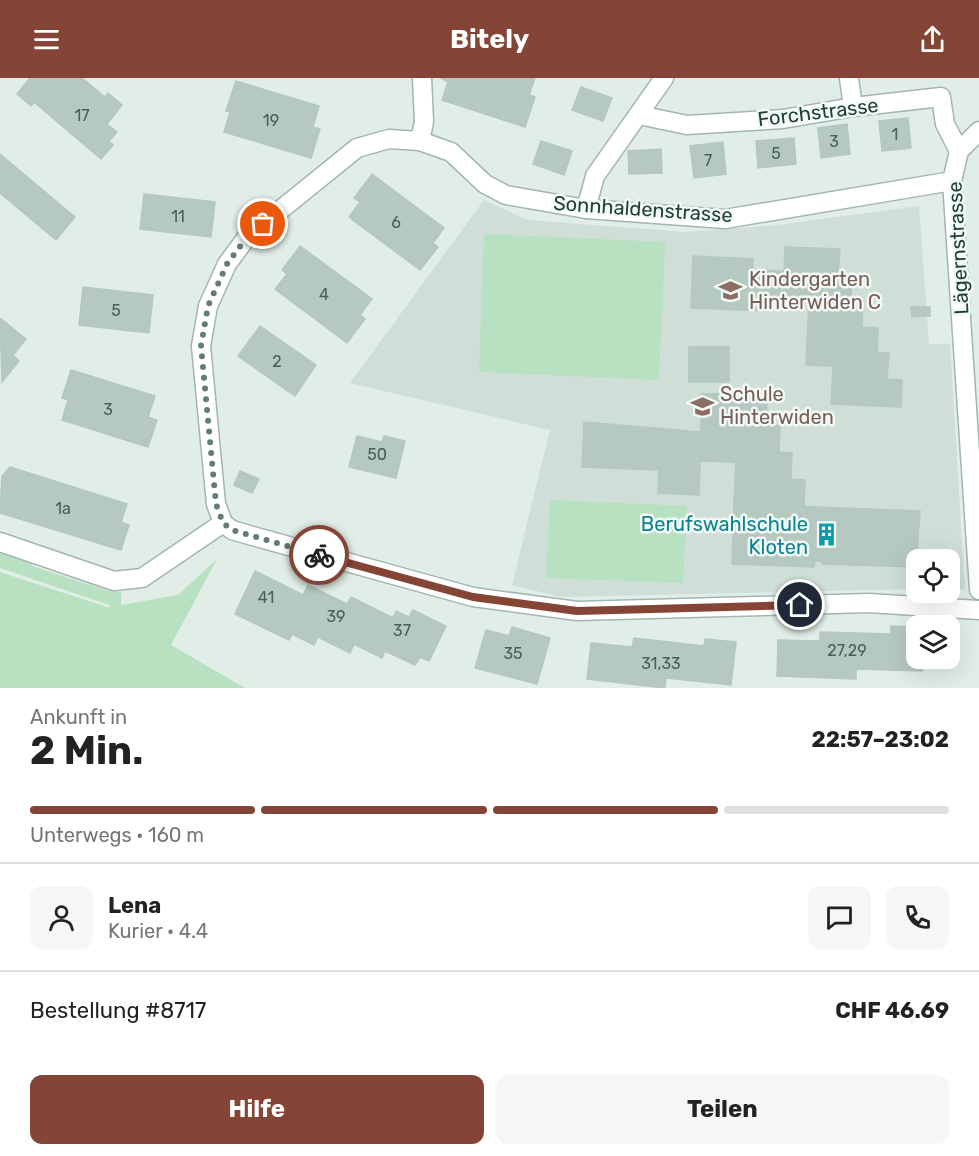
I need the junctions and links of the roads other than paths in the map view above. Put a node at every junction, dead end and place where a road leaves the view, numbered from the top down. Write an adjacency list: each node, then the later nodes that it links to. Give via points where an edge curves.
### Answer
1 (422, 78): 7 (street)
2 (664, 78): 5 (street)
3 (849, 78): 4 (street)
4 (853, 107): 5 (street, Forchstrasse, via 783,118 687,125); 8 (street, Forchstrasse, via 941,97 945,124)
5 (639, 115): 10 (street, via 595,176)
6 (979, 131): 8 (street)
7 (420, 141): 10 (street, Sonnhaldenstrasse, via 451,152 485,184 506,195); 13 (street, Sonnhaldenstrasse, via 389,139 357,148 247,237 227,264 208,306 201,346 216,504)
8 (959, 151): 9 (street, Lägernstrasse)
9 (952, 181): 10 (street, Sonnhaldenstrasse, via 724,219); 11 (street, Lägernstrasse)
10 (586, 209)
11 (972, 374): 12 (street, Lägernstrasse)
12 (977, 520): 15 (street, Lägernstrasse)
13 (223, 523): 14 (street, via 142,578 114,580); 16 (street, via 232,530 473,597 577,611 869,603)
14 (0, 542)
15 (979, 590)
16 (979, 610)

